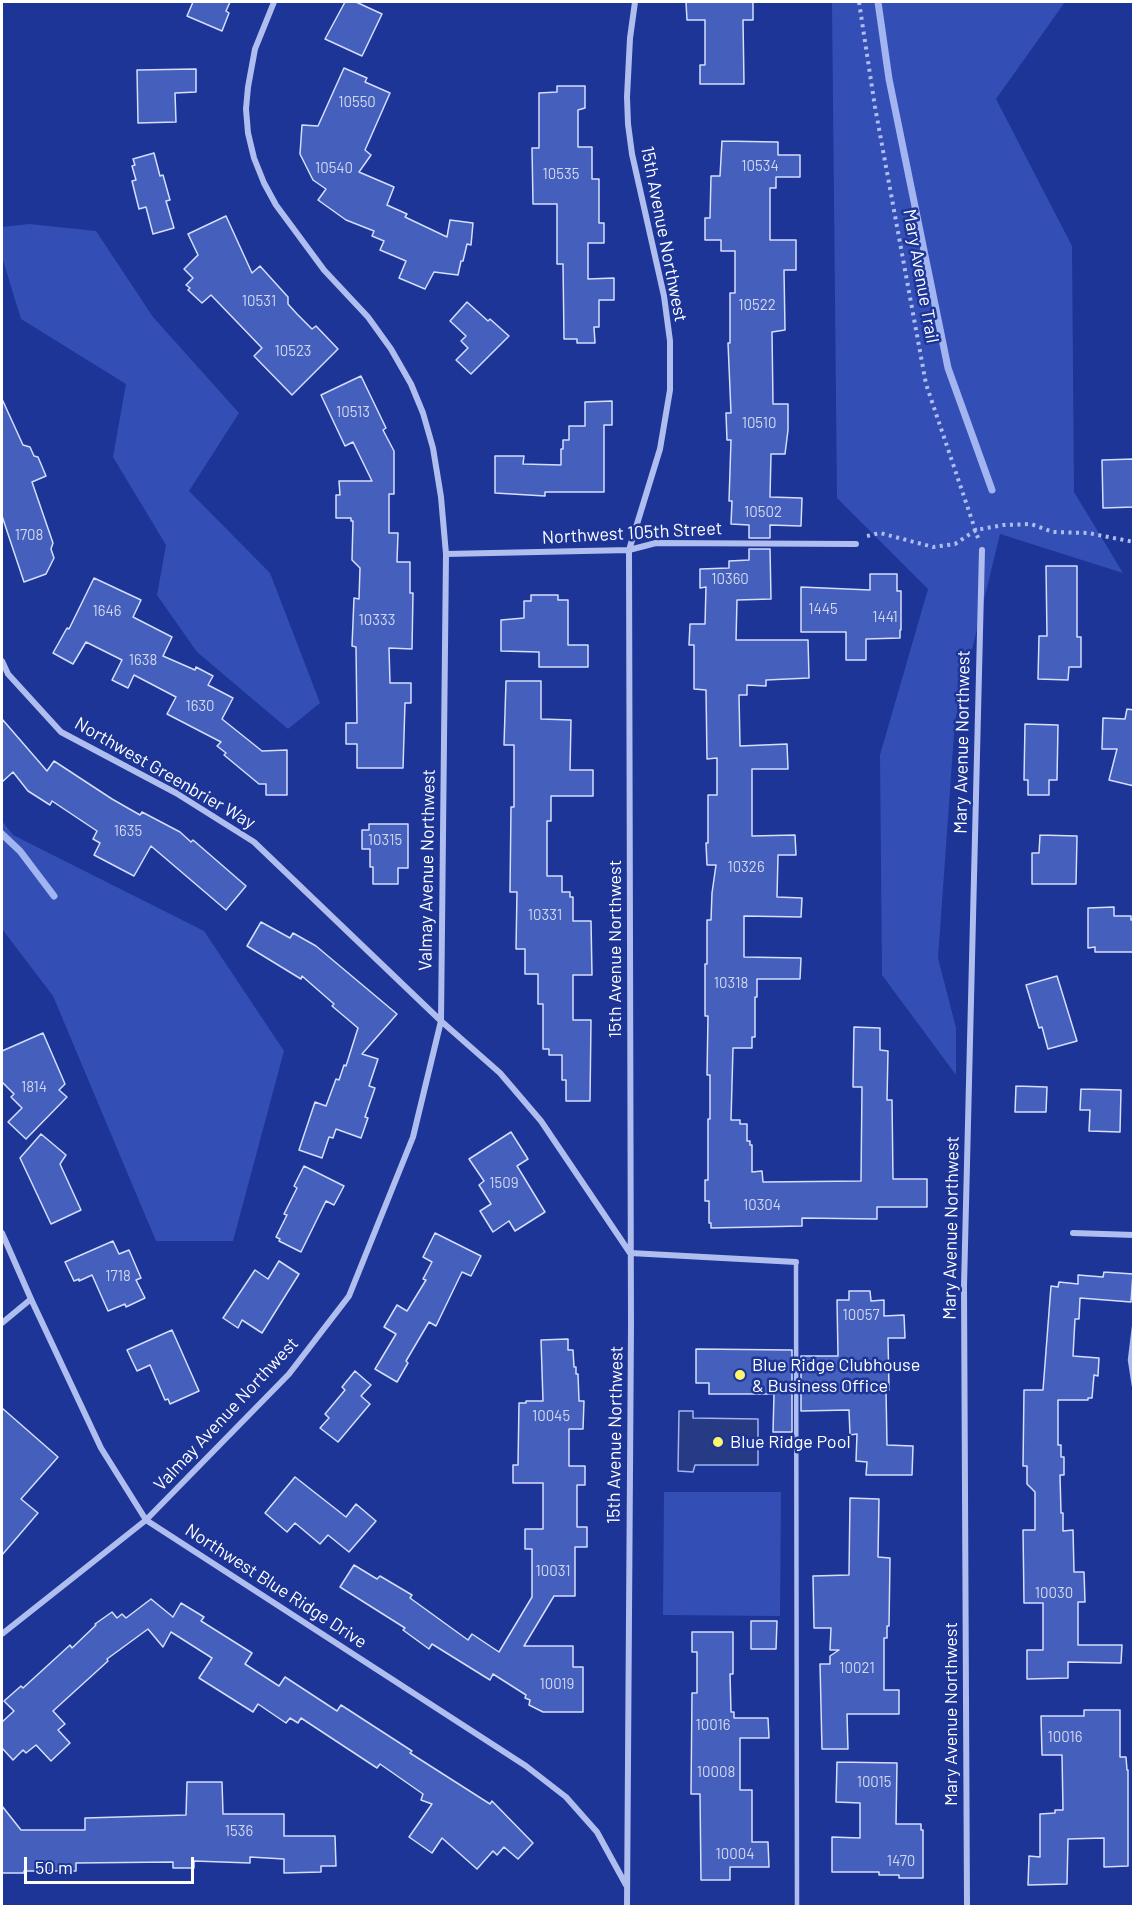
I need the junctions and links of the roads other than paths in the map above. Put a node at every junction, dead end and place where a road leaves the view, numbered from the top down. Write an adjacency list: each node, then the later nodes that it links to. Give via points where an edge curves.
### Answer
1 (274, 2): 6 (street, Valmay Avenue Northwest, via 255,49 248,87 247,117 254,158 276,206 324,270 368,317 411,384 433,448)
2 (635, 2): 4 (street, 15th Avenue Northwest, via 628,124 664,296 670,341 670,390 660,449)
3 (856, 544): 4 (street, Northwest 105th Street, via 656,543)
4 (629, 550): 6 (street, Northwest 105th Street); 12 (street, 15th Avenue Northwest)
5 (982, 550): 23 (street, Mary Avenue Northwest, via 964,1286)
6 (446, 555): 8 (street, Valmay Avenue Northwest)
7 (2, 661): 8 (street, Northwest Greenbrier Way, via 8,674 62,732 176,793 255,842)
8 (441, 1021): 12 (street, Northwest Greenbrier Way, via 500,1073 541,1121); 18 (street, Valmay Avenue Northwest, via 413,1137 349,1296 289,1374)
9 (2, 1233): 14 (street, Northwest Blue Ridge Drive)
10 (1073, 1233): 11 (street)
11 (1134, 1235)
12 (630, 1252): 13 (street); 20 (street, 15th Avenue Northwest)
13 (796, 1262): 22 (lane)
14 (31, 1299): 15 (street); 18 (street, Northwest Blue Ridge Drive, via 101,1448)
15 (2, 1323)
16 (1134, 1327): 17 (lane, via 1130,1360)
17 (1134, 1386)
18 (146, 1520): 19 (street, Valmay Avenue Northwest); 20 (street, Northwest Blue Ridge Drive, via 526,1766 566,1797 597,1832)
19 (2, 1634)
20 (626, 1886): 21 (street, 15th Avenue Northwest)
21 (627, 1906)
22 (797, 1906)
23 (967, 1906)

